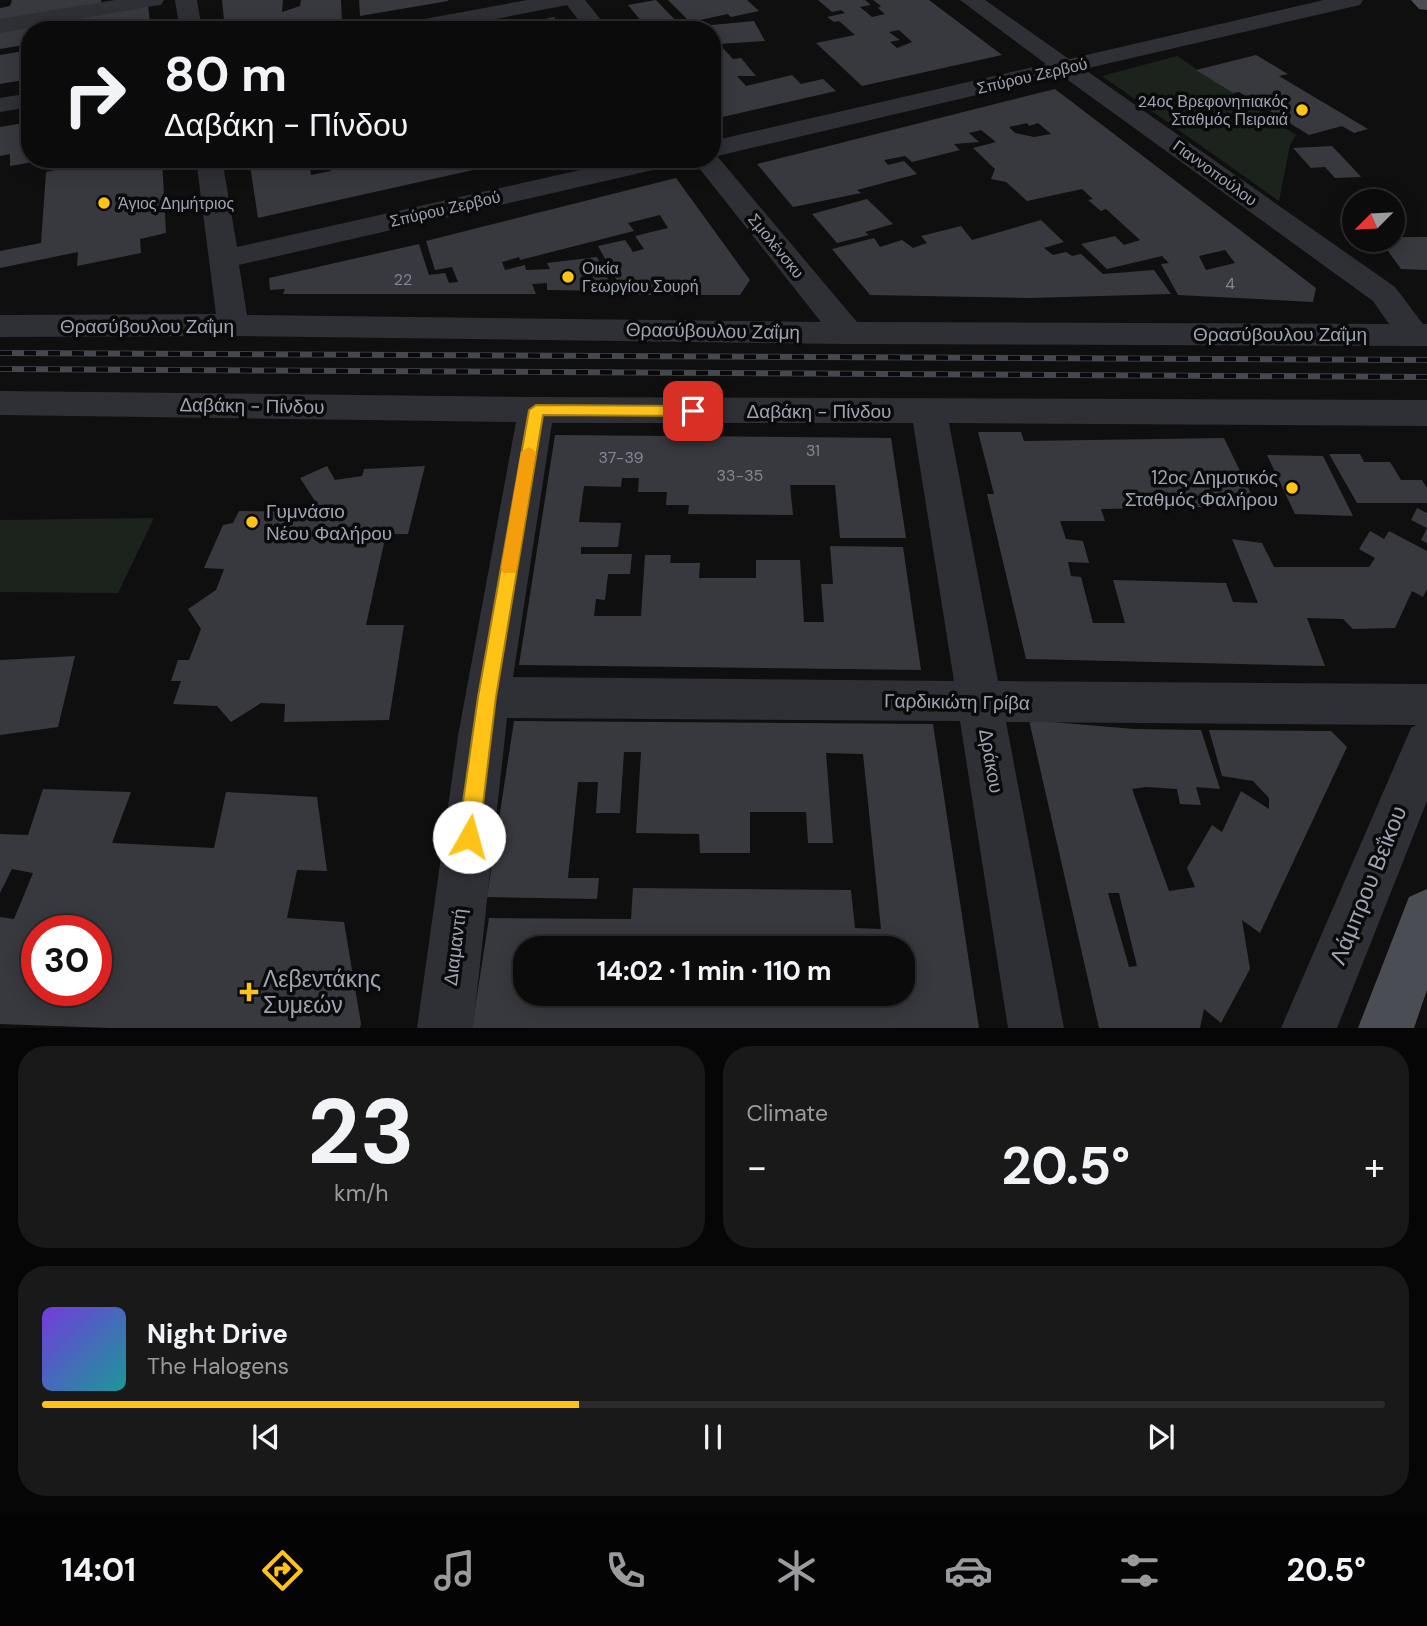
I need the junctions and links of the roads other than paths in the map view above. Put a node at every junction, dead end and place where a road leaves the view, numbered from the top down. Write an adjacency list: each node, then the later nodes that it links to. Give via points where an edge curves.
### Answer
1 (153, 0): 9 (street)
2 (186, 0): 10 (street)
3 (561, 0): 11 (street)
4 (574, 0): 12 (street)
5 (971, 0): 15 (street, Γιαννοπούλου)
6 (1352, 0): 15 (street, Σπύρου Ζερβού)
7 (1422, 0): 8 (main road)
8 (1427, 4)
9 (29, 21)
10 (190, 21)
11 (450, 21)
12 (591, 21)
13 (21, 22): 14 (street)
14 (0, 26)
15 (1069, 68): 18 (street, Σπύρου Ζερβού); 26 (street, Γιαννοπούλου, via 1384,294)
16 (21, 102): 17 (street)
17 (0, 106)
18 (721, 147)
19 (210, 168): 22 (street)
20 (626, 168): 22 (street, Σπύρου Ζερβού)
21 (712, 168): 25 (street, Σμολένσκυ)
22 (223, 259): 23 (street)
23 (233, 325): 24 (street, Θρασύβουλου Ζαΐμη); 25 (street, Θρασύβουλου Ζαΐμη)
24 (0, 326)
25 (848, 333): 26 (street, Θρασύβουλου Ζαΐμη)
26 (1420, 334)
27 (0, 403): 28 (street, Δαβάκη - Πίνδου)
28 (536, 410): 29 (street, Δαβάκη - Πίνδου); 31 (street, Διαμαντή)
29 (929, 412): 30 (street, Δαβάκη - Πίνδου); 32 (street, Δράκου)
30 (1427, 413)
31 (487, 697): 32 (street, Γαρδικιώτη Γρίβα); 37 (street, Διαμαντή)
32 (981, 702): 33 (street, Γαρδικιώτη Γρίβα); 38 (street, Δράκου)
33 (1427, 705)
34 (1427, 743): 39 (street, Λάμπρου Βεΐκου)
35 (1427, 915): 36 (main road)
36 (1388, 1022)
37 (445, 1027)
38 (1036, 1027)
39 (1309, 1027)

